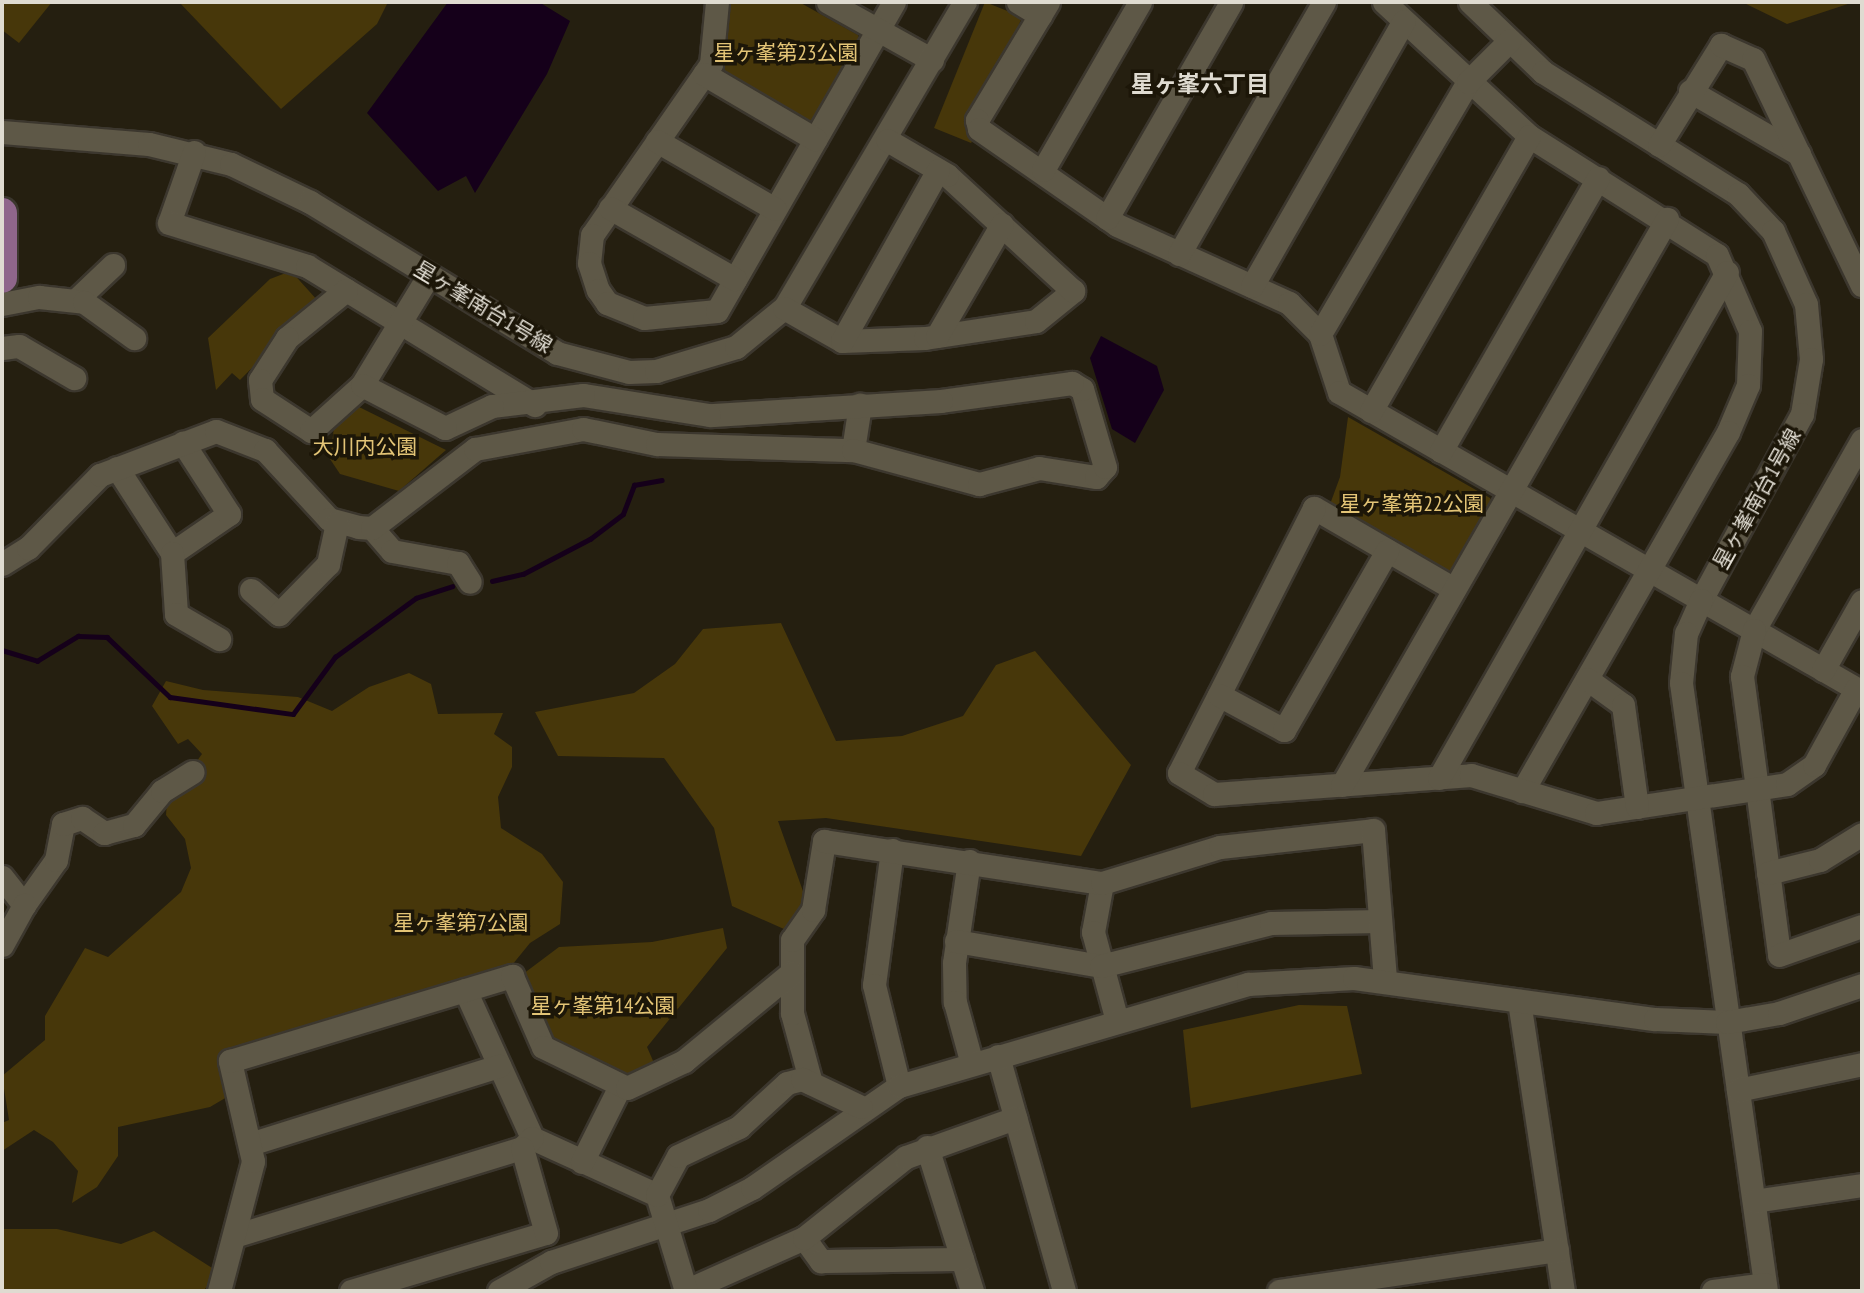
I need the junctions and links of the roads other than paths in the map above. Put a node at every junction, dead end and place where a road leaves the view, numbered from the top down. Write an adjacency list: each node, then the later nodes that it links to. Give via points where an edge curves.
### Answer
1 (717, 2): 16 (street, via 715,52)
2 (828, 2): 13 (street)
3 (894, 2): 13 (street)
4 (965, 2): 15 (street, 星ヶ峯南台1号線)
5 (1018, 2): 11 (street)
6 (1140, 2): 28 (street)
7 (1231, 2): 33 (street)
8 (1324, 2): 36 (street)
9 (1384, 2): 12 (street)
10 (1470, 2): 14 (street, 星ヶ峯南台1号線)
11 (1044, 8): 28 (street, via 977,120 979,129)
12 (1404, 21): 17 (street); 43 (street)
13 (878, 29): 15 (street); 21 (street)
14 (1510, 40): 17 (street); 24 (street, 星ヶ峯南台1号線, via 1572,92)
15 (932, 60): 22 (street, 星ヶ峯南台1号線)
16 (704, 74): 21 (street); 23 (street)
17 (1468, 82): 20 (street); 49 (street)
18 (1690, 90): 24 (street); 26 (street); 26 (street, via 1721,45 1729,44 1753,59)
19 (2, 132): 25 (street, 星ヶ峯南台1号線)
20 (1529, 136): 29 (street); 58 (street)
21 (815, 139): 31 (street)
22 (887, 139): 27 (street); 47 (street, 星ヶ峯南台1号線)
23 (657, 141): 30 (street); 31 (street)
24 (1659, 145): 75 (street, 星ヶ峯南台1号線, via 1716,177 1761,216 1787,254 1810,330 1802,414)
25 (194, 152): 39 (street, 星ヶ峯南台1号線, via 270,180); 44 (street, via 169,223 298,262)
26 (1799, 154): 42 (street)
27 (938, 170): 35 (street); 52 (street)
28 (1043, 170): 33 (street)
29 (1598, 178): 34 (street); 62 (street)
30 (610, 208): 41 (street); 41 (street, via 592,235 589,263 598,290 623,313 686,318 717,311)
31 (775, 209): 41 (street)
32 (2, 214): 40 (main road)
33 (1107, 218): 36 (street)
34 (1667, 219): 38 (street, via 1697,237); 64 (street)
35 (1002, 224): 50 (street); 50 (street, via 1073,291 1036,321)
36 (1179, 254): 43 (street)
37 (113, 265): 45 (street)
38 (1727, 272): 67 (street); 71 (street, via 1750,331 1748,384)
39 (429, 275): 47 (street, 星ヶ峯南台1号線, via 557,353 629,372 708,360); 48 (street)
40 (2, 278)
41 (735, 279)
42 (1862, 285)
43 (1252, 286): 49 (street, via 1289,303)
44 (346, 290): 48 (street); 55 (street, via 287,338 260,380 262,399 311,431)
45 (76, 300): 46 (street, via 39,297); 51 (street)
46 (2, 304)
47 (784, 308): 52 (street)
48 (400, 323): 55 (street); 56 (street)
49 (1320, 334): 58 (street, via 1339,392)
50 (937, 336): 52 (street)
51 (134, 338)
52 (842, 341)
53 (2, 348): 54 (street, via 19,346)
54 (74, 378)
55 (362, 385): 56 (street, via 445,428 492,406)
56 (535, 405): 57 (street, via 583,395 685,415)
57 (860, 405): 61 (street); 61 (street, via 1072,383 1082,389 1105,467 1096,477 1039,468 979,484)
58 (1371, 411): 62 (street)
59 (1862, 440): 77 (street)
60 (183, 443): 63 (street); 65 (street, via 216,431 242,436 265,450 304,497); 69 (street, via 229,514)
61 (853, 450): 66 (street, via 657,444 583,429 475,449)
62 (1441, 451): 64 (street)
63 (117, 468): 69 (street); 70 (street, via 100,475 28,548)
64 (1511, 491): 67 (street); 73 (street)
65 (337, 523): 66 (street); 74 (street, via 328,564 279,614)
66 (372, 528): 72 (street, via 392,551 458,563)
67 (1580, 531): 71 (street); 84 (street)
68 (1387, 551): 73 (street); 82 (street, via 1284,730); 82 (street, via 1314,508)
69 (172, 553): 78 (street, via 176,614)
70 (2, 565)
71 (1649, 570): 75 (street); 80 (street)
72 (470, 582)
73 (1454, 589): 85 (street)
74 (251, 590)
75 (1701, 600): 77 (street); 88 (street, 星ヶ峯南台1号線, via 1686,633 1681,683)
76 (1862, 601): 79 (street)
77 (1754, 630): 79 (street); 86 (street, via 1742,676)
78 (219, 639)
79 (1823, 670): 81 (street)
80 (1587, 679): 87 (street); 89 (street, via 1623,705)
81 (1859, 691): 86 (street, via 1814,765 1787,784)
82 (1219, 695): 85 (street, via 1179,773 1214,794)
83 (193, 772): 96 (street, via 162,791 134,825 104,833 82,818 64,824 56,860)
84 (1439, 778): 85 (street); 87 (street, via 1471,775)
85 (1342, 785)
86 (1757, 789): 88 (street); 93 (street)
87 (1522, 791): 89 (street, via 1596,813)
88 (1698, 798): 89 (street); 108 (street, 星ヶ峯南台1号線)
89 (1637, 807)
90 (1862, 834): 93 (street, via 1820,860)
91 (892, 850): 92 (street); 102 (street, via 824,841 813,910 792,940); 114 (street, via 874,985)
92 (969, 862): 95 (street); 99 (street)
93 (1768, 873): 98 (street, via 1779,955)
94 (2, 877): 96 (street)
95 (1102, 883): 97 (street, via 1220,847 1373,830); 101 (street, via 1093,932)
96 (24, 905): 100 (street)
97 (1380, 921): 101 (street, via 1271,923); 103 (street)
98 (1862, 926)
99 (956, 941): 101 (street); 110 (street, via 955,1002)
100 (2, 945)
101 (1101, 966): 107 (street)
102 (791, 973): 113 (street, via 792,1013); 115 (street, via 684,1061)
103 (1385, 981): 106 (street); 107 (street, via 1248,984)
104 (1862, 985): 108 (street, via 1779,1013)
105 (465, 990): 111 (street); 115 (street, via 512,976 543,1047); 119 (street, via 230,1061)
106 (1519, 1001): 108 (street); 129 (street)
107 (1117, 1021): 109 (street)
108 (1727, 1022): 116 (street, 星ヶ峯南台1号線)
109 (998, 1056): 110 (street); 118 (street)
110 (972, 1064): 114 (street)
111 (499, 1066): 119 (street); 120 (street)
112 (1862, 1067): 116 (street)
113 (811, 1083): 117 (street); 124 (street, via 787,1083 739,1127 678,1156)
114 (899, 1087): 117 (street)
115 (620, 1088): 122 (street)
116 (1738, 1090): 125 (street, 星ヶ峯南台1号線)
117 (860, 1107): 126 (street, via 752,1188)
118 (1015, 1118): 121 (street); 138 (street)
119 (253, 1143): 127 (street)
120 (527, 1143): 122 (street); 127 (street); 134 (street, via 546,1233)
121 (927, 1147): 128 (street); 130 (street)
122 (582, 1162): 124 (street)
123 (1862, 1185): 125 (street)
124 (657, 1195): 126 (street)
125 (1754, 1201): 132 (street, 星ヶ峯南台1号線)
126 (665, 1225): 135 (street, via 551,1262); 136 (street)
127 (237, 1235): 133 (street)
128 (804, 1238): 130 (street, via 821,1261); 136 (street)
129 (1557, 1250): 131 (street); 140 (street)
130 (962, 1259): 137 (street)
131 (1408, 1282): 139 (street)
132 (1766, 1287): 141 (street)
133 (220, 1291)
134 (356, 1291)
135 (499, 1291)
136 (685, 1291)
137 (972, 1291)
138 (1064, 1291)
139 (1279, 1291)
140 (1563, 1291)
141 (1713, 1291)

